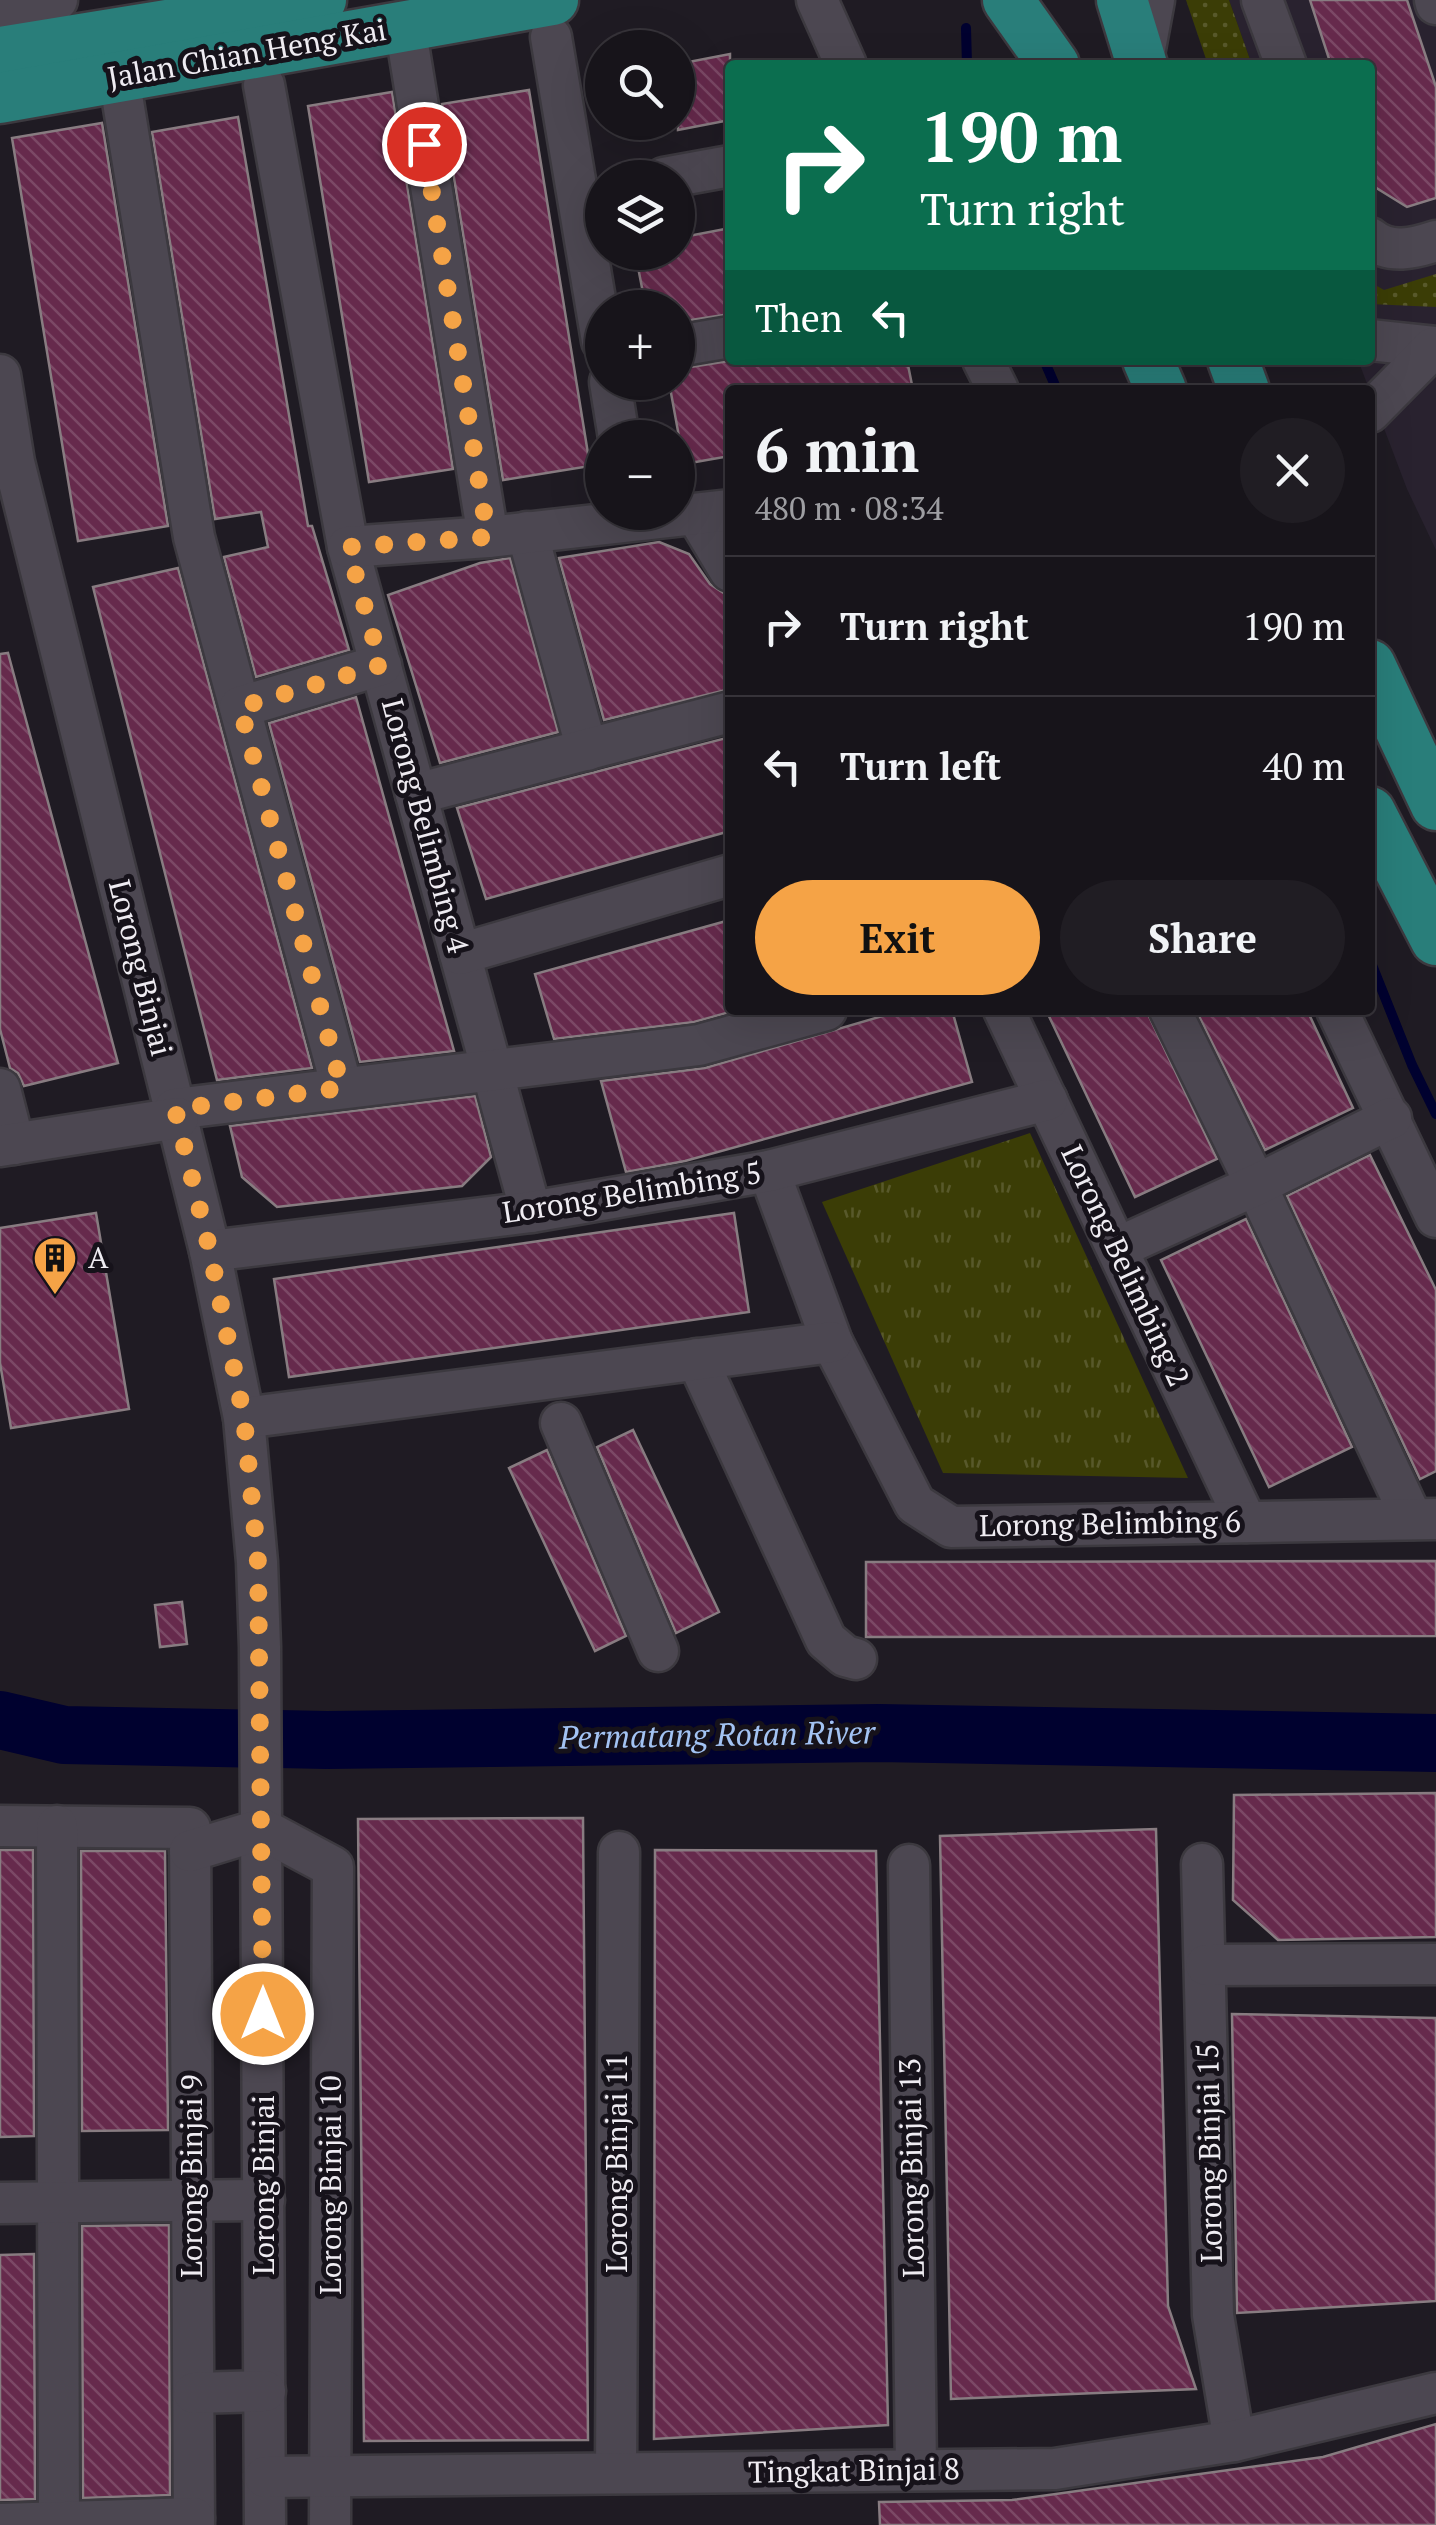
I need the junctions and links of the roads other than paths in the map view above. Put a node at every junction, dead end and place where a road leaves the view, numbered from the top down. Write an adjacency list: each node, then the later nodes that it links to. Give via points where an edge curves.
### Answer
1 (57, 0): 9 (street)
2 (322, 0): 12 (main road, Jalan Chian Heng Kai)
3 (817, 0): 13 (street)
4 (1008, 0): 14 (main road)
5 (1046, 0): 15 (main road)
6 (1122, 0): 16 (main road)
7 (1154, 0): 17 (street)
8 (1262, 0): 18 (street)
9 (0, 10)
10 (552, 18): 11 (main road, Jalan Chian Heng Kai); 22 (street)
11 (405, 26): 19 (main road, Jalan Chian Heng Kai); 36 (street)
12 (0, 52)
13 (844, 60)
14 (1052, 60)
15 (1055, 60)
16 (1140, 60)
17 (1143, 60)
18 (1284, 60)
19 (119, 77): 21 (main road, Jalan Chian Heng Kai); 41 (street, via 194,536)
20 (264, 84): 37 (street, Lorong Belimbing 4)
21 (0, 98)
22 (585, 167)
23 (725, 167): 24 (street)
24 (695, 172)
25 (1436, 241): 26 (street, via 1409,250)
26 (1375, 242)
27 (725, 338): 29 (street)
28 (1375, 341): 30 (street)
29 (695, 343)
30 (1435, 348): 32 (street)
31 (0, 375): 33 (street, Lorong Binjai)
32 (1375, 407)
33 (6, 445): 58 (street, Lorong Binjai)
34 (713, 512): 35 (street); 38 (street)
35 (528, 532): 36 (street); 43 (street)
36 (488, 537): 37 (street)
37 (348, 547): 39 (street, Lorong Belimbing 4)
38 (725, 554)
39 (381, 665): 41 (street); 44 (street, Lorong Belimbing 4)
40 (1375, 676): 45 (main road)
41 (240, 707): 55 (street)
42 (725, 713): 43 (street)
43 (587, 750): 44 (street)
44 (416, 794): 49 (street, Lorong Belimbing 4)
45 (1436, 805)
46 (1375, 822): 48 (main road)
47 (725, 876): 49 (street)
48 (1436, 940)
49 (460, 954): 54 (street, Lorong Belimbing 4)
50 (808, 1015): 54 (street, via 700,1045)
51 (1006, 1015): 57 (street, Lorong Belimbing 2)
52 (1172, 1015): 62 (street)
53 (1340, 1015): 59 (street)
54 (491, 1068): 55 (street); 63 (street, Lorong Belimbing 4)
55 (342, 1088): 58 (street)
56 (0, 1089): 60 (street)
57 (1047, 1100): 61 (street, Lorong Belimbing 5); 65 (street, Lorong Belimbing 2)
58 (176, 1114): 60 (street); 66 (street, Lorong Binjai)
59 (1391, 1118): 62 (street); 64 (street)
60 (7, 1145)
61 (769, 1171): 63 (street, Lorong Belimbing 5); 67 (street, Lorong Belimbing 6)
62 (1256, 1185): 65 (street); 71 (street)
63 (531, 1212): 66 (street, Lorong Belimbing 5)
64 (1436, 1217)
65 (1117, 1248): 72 (street, Lorong Belimbing 2)
66 (210, 1251): 69 (street, Lorong Binjai)
67 (832, 1342): 68 (street); 72 (street, Lorong Belimbing 6, via 915,1504 951,1527)
68 (698, 1360): 69 (street); 74 (street, via 826,1640)
69 (244, 1418): 75 (street, Lorong Binjai, via 258,1562)
70 (561, 1423): 73 (street)
71 (1424, 1519): 72 (street, Lorong Belimbing 6)
72 (1246, 1522)
73 (658, 1651)
74 (856, 1659)
75 (262, 1814): 78 (street); 84 (street, Lorong Binjai); 94 (street, Lorong Binjai 10, via 333,1867)
76 (0, 1826): 77 (street)
77 (57, 1826): 78 (street); 86 (street)
78 (190, 1839): 85 (street, Lorong Binjai 9)
79 (619, 1852): 93 (street, Lorong Binjai 11)
80 (1202, 1864): 82 (street, Lorong Binjai 15)
81 (909, 1865): 92 (street, Lorong Binjai 13)
82 (1206, 1964): 83 (street); 91 (street, Lorong Binjai 15, via 1213,2315)
83 (1436, 1964)
84 (264, 2200): 85 (street); 88 (street, Lorong Binjai)
85 (192, 2201): 86 (street); 90 (street, Lorong Binjai 9)
86 (56, 2202): 87 (street); 98 (street)
87 (0, 2203)
88 (264, 2391): 90 (street); 95 (street, Lorong Binjai)
89 (1436, 2393): 91 (street, Tingkat Binjai 8)
90 (194, 2394): 96 (street, Lorong Binjai 9)
91 (1234, 2441): 92 (street, Tingkat Binjai 8, via 1055,2469)
92 (916, 2470): 93 (street, Tingkat Binjai 8)
93 (616, 2473): 94 (street, Tingkat Binjai 8)
94 (330, 2476): 95 (street, Tingkat Binjai 8); 100 (street, Lorong Binjai 10)
95 (265, 2477): 99 (street, Lorong Binjai)
96 (194, 2521): 98 (street)
97 (0, 2524): 98 (street)
98 (59, 2524)
99 (265, 2525)
100 (330, 2525)

